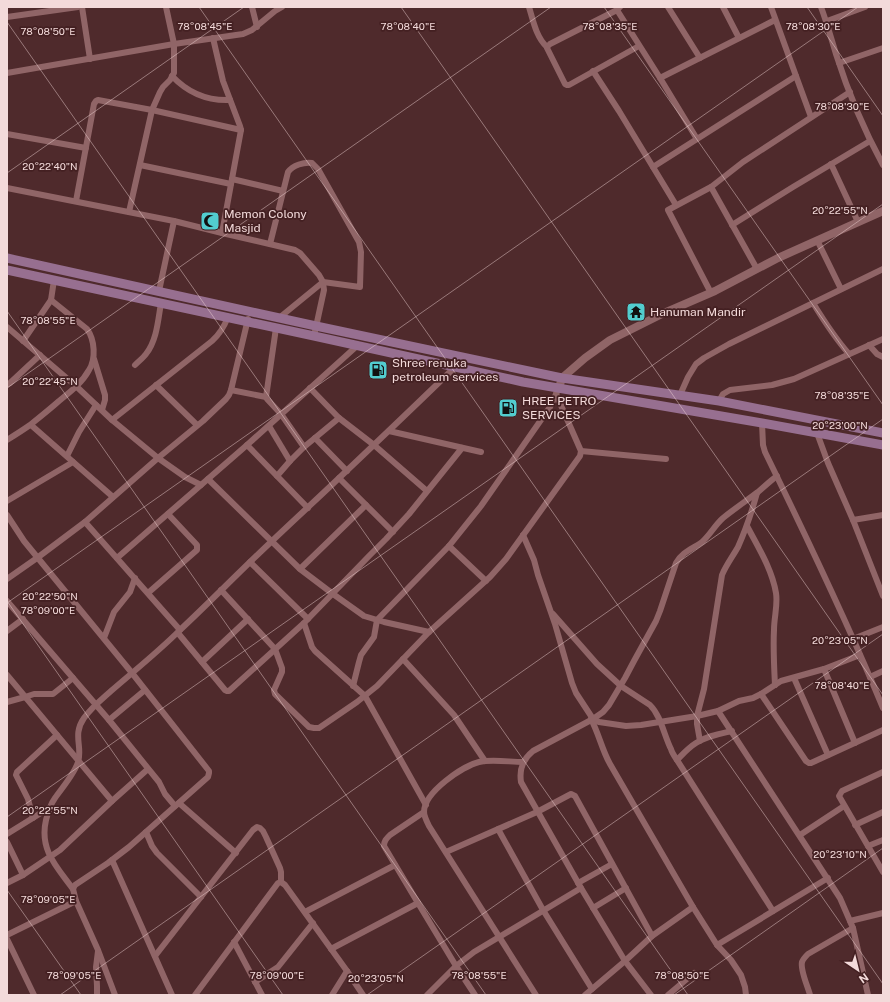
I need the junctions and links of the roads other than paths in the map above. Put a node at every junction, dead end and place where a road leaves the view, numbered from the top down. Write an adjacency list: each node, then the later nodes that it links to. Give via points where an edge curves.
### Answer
1 (78, 7): 13 (street)
2 (82, 7): 25 (street)
3 (166, 7): 20 (street)
4 (252, 7): 17 (street)
5 (282, 7): 17 (street)
6 (529, 7): 22 (street, via 537,32)
7 (668, 7): 24 (street)
8 (723, 7): 19 (street)
9 (771, 7): 15 (street)
10 (821, 7): 16 (street)
11 (865, 7): 16 (street)
12 (618, 8): 21 (street); 22 (street)
13 (31, 10): 14 (street)
14 (7, 17)
15 (775, 20): 19 (street); 30 (street)
16 (827, 21): 26 (street)
17 (257, 26): 18 (street, via 248,33)
18 (213, 38): 20 (street); 33 (street, via 221,75)
19 (739, 38): 24 (street)
20 (174, 44): 25 (street); 29 (street)
21 (639, 46): 27 (street); 31 (street)
22 (547, 47): 27 (street, via 565,84 569,85)
23 (883, 48): 26 (street)
24 (700, 58): 31 (street)
25 (90, 59): 28 (street)
26 (839, 64): 32 (street)
27 (593, 71): 44 (street)
28 (7, 73)
29 (172, 76): 33 (street, via 180,85 208,99); 34 (street, via 160,92)
30 (796, 76): 35 (street); 38 (street)
31 (660, 78): 38 (street)
32 (850, 92): 35 (street); 39 (street)
33 (230, 100): 36 (street)
34 (152, 110): 36 (street); 40 (street, via 96,101); 42 (street)
35 (811, 117): 46 (street, via 743,162)
36 (241, 130): 45 (street)
37 (7, 134): 40 (street)
38 (697, 139): 44 (street)
39 (870, 141): 41 (street); 43 (street)
40 (86, 148): 49 (street)
41 (831, 164): 54 (street); 55 (street)
42 (140, 165): 45 (street); 52 (street)
43 (883, 165)
44 (653, 168): 50 (street)
45 (232, 182): 48 (street); 56 (street)
46 (711, 187): 50 (street); 55 (street)
47 (7, 188): 49 (street)
48 (283, 191): 58 (street); 64 (street, via 290,169 312,162 359,242 360,287)
49 (76, 202): 52 (street)
50 (676, 205): 67 (street, via 668,210)
51 (883, 211): 54 (street)
52 (129, 212): 53 (street)
53 (174, 221): 56 (street); 66 (street)
54 (858, 222): 57 (street)
55 (732, 225): 60 (street)
56 (222, 233): 58 (street)
57 (817, 240): 60 (street); 65 (street)
58 (270, 244): 64 (street, via 300,253)
59 (7, 258): 66 (main road)
60 (757, 269): 67 (street)
61 (7, 270): 63 (main road)
62 (883, 270): 65 (street)
63 (54, 280): 68 (street); 69 (main road)
64 (323, 282): 73 (street); 77 (street, via 324,290)
65 (841, 289): 70 (street)
66 (159, 291): 71 (main road)
67 (710, 293): 88 (street, via 610,340)
68 (51, 300): 79 (street); 84 (street, via 90,332 93,340)
69 (161, 303): 72 (main road); 86 (street, via 152,343 147,353)
70 (813, 303): 82 (street, via 830,331); 95 (street, via 704,358 696,364)
71 (250, 312): 73 (main road); 74 (street)
72 (228, 317): 74 (main road); 90 (street, via 219,335)
73 (279, 318): 77 (main road)
74 (247, 322): 76 (main road); 93 (street)
75 (7, 328): 79 (street)
76 (276, 328): 77 (main road); 96 (street)
77 (315, 331): 81 (main road); 88 (main road)
78 (883, 339): 80 (street)
79 (23, 341): 83 (street)
80 (869, 345): 82 (street); 85 (street)
81 (358, 346): 87 (main road); 92 (street)
82 (849, 354): 97 (street, via 781,383 730,390 723,394)
83 (40, 355): 89 (street); 91 (street)
84 (93, 357): 91 (street, via 89,371); 99 (street, via 105,396)
85 (883, 357)
86 (135, 365)
87 (455, 367): 94 (main road); 108 (street)
88 (562, 378): 94 (street); 95 (main road)
89 (7, 385)
90 (156, 385): 102 (street); 106 (street)
91 (76, 387): 98 (street); 105 (street)
92 (310, 388): 100 (street); 101 (street)
93 (231, 390): 96 (street); 106 (street, via 226,399)
94 (558, 391): 104 (main road); 118 (street); 146 (street, via 481,506)
95 (680, 395): 97 (main road)
96 (266, 397): 100 (street)
97 (719, 401): 103 (main road)
98 (96, 405): 99 (street); 120 (street)
99 (102, 410): 102 (street)
100 (281, 414): 107 (street); 116 (street)
101 (339, 418): 111 (street); 114 (street)
102 (112, 420): 121 (street)
103 (820, 420): 109 (main road); 110 (street)
104 (762, 423): 110 (main road); 127 (street, via 765,452)
105 (31, 425): 112 (street); 120 (street)
106 (197, 426): 121 (street)
107 (269, 426): 113 (street); 123 (street)
108 (389, 431): 114 (street); 117 (street)
109 (883, 432)
110 (817, 433): 115 (main road); 140 (street)
111 (315, 438): 116 (street); 125 (street)
112 (7, 440)
113 (247, 445): 126 (street); 129 (street)
114 (374, 445): 125 (street); 131 (street)
115 (883, 445)
116 (304, 447): 123 (street)
117 (462, 448): 119 (street); 131 (street)
118 (581, 451): 122 (street); 144 (street, via 580,456)
119 (480, 452)
120 (67, 456): 124 (street)
121 (158, 458): 130 (street); 133 (street)
122 (666, 459)
123 (290, 461): 126 (street)
124 (73, 462): 133 (street); 134 (street)
125 (347, 471): 128 (street)
126 (277, 476): 136 (street)
127 (776, 476): 132 (street); 169 (street)
128 (339, 478): 135 (street); 136 (street)
129 (208, 479): 130 (street); 145 (street)
130 (201, 485): 137 (street)
131 (427, 491): 143 (street)
132 (757, 492): 142 (street); 183 (street, via 716,524 703,541 678,558 656,621)
133 (113, 497): 141 (street)
134 (7, 501)
135 (366, 505): 143 (street); 150 (street)
136 (308, 508): 145 (street)
137 (168, 514): 148 (street); 155 (street, via 198,548)
138 (883, 515): 140 (street)
139 (7, 516): 147 (street)
140 (853, 520): 157 (street)
141 (85, 522): 147 (street); 148 (street)
142 (747, 526): 181 (street, via 770,571 776,594 773,638); 192 (street, via 722,575 704,689)
143 (393, 532): 156 (street)
144 (523, 535): 153 (street); 159 (street, via 537,567)
145 (272, 541): 149 (street); 150 (street)
146 (449, 546): 153 (street); 162 (street)
147 (37, 558): 152 (street); 168 (street)
148 (117, 558): 151 (street)
149 (250, 562): 154 (street); 163 (street)
150 (300, 569): 156 (street)
151 (135, 578): 155 (street); 168 (street, via 130,592 114,612)
152 (7, 579)
153 (486, 581): 167 (street)
154 (221, 590): 161 (street); 166 (street)
155 (148, 593): 166 (street)
156 (333, 594): 162 (street, via 364,616); 163 (street)
157 (883, 596)
158 (7, 601): 160 (street)
159 (551, 612): 183 (street, via 597,664); 193 (street, via 572,683)
160 (23, 619): 165 (street); 179 (street)
161 (248, 619): 170 (street); 173 (street)
162 (377, 620): 167 (street); 182 (street, via 374,637 361,655)
163 (306, 621): 170 (street); 182 (street, via 312,647)
164 (883, 627): 169 (street)
165 (7, 631)
166 (179, 631): 173 (street); 176 (street)
167 (429, 632): 172 (street)
168 (104, 638): 176 (street)
169 (853, 640): 171 (street)
170 (275, 649): 173 (street, via 229,691 224,690); 186 (street, via 282,672 274,691 309,727 319,728)
171 (860, 655): 174 (street); 178 (street)
172 (403, 659): 186 (street); 203 (street, via 454,716)
173 (202, 662)
174 (824, 669): 180 (street); 200 (street)
175 (883, 671): 178 (street)
176 (132, 673): 184 (street); 189 (street)
177 (7, 675): 187 (street)
178 (870, 676): 190 (street)
179 (73, 678): 187 (street, via 53,694 34,694); 189 (street)
180 (794, 678): 181 (street); 201 (street)
181 (775, 685): 185 (street)
182 (353, 686): 186 (street)
183 (621, 686): 193 (street, via 603,712); 195 (street, via 650,705)
184 (145, 690): 194 (street); 209 (street, via 209,771 208,777)
185 (761, 694): 191 (street); 201 (street, via 808,763)
186 (365, 696): 212 (street)
187 (25, 697): 188 (street); 198 (street)
188 (7, 702)
189 (96, 705): 194 (street); 204 (street, via 80,725)
190 (883, 708)
191 (718, 711): 192 (street); 197 (street)
192 (697, 716): 195 (street); 199 (street)
193 (592, 719): 195 (street, via 626,726); 205 (street, via 533,751); 241 (street, via 608,760)
194 (109, 720): 206 (street)
195 (660, 722): 202 (street)
196 (883, 730): 200 (street)
197 (732, 731): 199 (street); 220 (street)
198 (57, 735): 204 (street); 215 (street, via 16,775 28,799)
199 (700, 741): 202 (street)
200 (855, 742): 201 (street)
201 (828, 755)
202 (677, 760): 244 (street)
203 (485, 761): 205 (street); 212 (street, via 469,766 445,781 429,798)
204 (79, 762): 208 (street); 211 (street)
205 (522, 762): 213 (street, via 521,782)
206 (148, 769): 208 (street); 209 (street, via 165,794)
207 (883, 772): 210 (street, via 842,791 839,796)
208 (112, 801): 226 (street)
209 (177, 805): 218 (street); 225 (street)
210 (844, 806): 216 (street); 220 (street)
211 (49, 808): 215 (street); 226 (street, via 44,842)
212 (425, 808): 224 (street, via 429,826); 229 (street, via 385,839 384,846)
213 (537, 812): 217 (street); 228 (street, via 573,794); 235 (street)
214 (883, 812): 216 (street)
215 (33, 818): 219 (street)
216 (855, 825): 223 (street)
217 (498, 829): 224 (street); 243 (street)
218 (146, 832): 227 (street); 238 (street, via 157,853)
219 (7, 834)
220 (800, 835): 232 (street)
221 (883, 840): 223 (street)
222 (7, 842): 231 (street)
223 (868, 846): 230 (street)
224 (446, 852): 252 (street)
225 (236, 853): 233 (street, via 254,830 260,828 280,868); 238 (street)
226 (51, 857): 231 (street); 237 (street)
227 (112, 860): 237 (street, via 75,885); 258 (street)
228 (612, 864): 235 (street); 236 (street)
229 (394, 865): 240 (street); 245 (street)
230 (882, 869)
231 (23, 875): 234 (street)
232 (828, 878): 244 (street); 247 (street)
233 (281, 882): 245 (street); 254 (street)
234 (7, 883)
235 (579, 886): 242 (street); 243 (street)
236 (626, 888): 242 (street); 251 (street)
237 (73, 889): 239 (street)
238 (201, 897): 258 (street)
239 (76, 901): 250 (street); 257 (street)
240 (418, 903): 256 (street); 260 (street)
241 (693, 907): 251 (street); 255 (street)
242 (593, 908): 259 (street)
243 (543, 910): 252 (street); 264 (street)
244 (773, 911): 255 (street)
245 (305, 912): 248 (street)
246 (883, 913): 247 (street)
247 (850, 921): 249 (street)
248 (313, 923): 256 (street); 263 (street, via 278,967)
249 (853, 928): 280 (street, via 804,958 802,970); 281 (street)
250 (7, 935)
251 (652, 936): 259 (street)
252 (498, 937): 260 (street); 277 (street)
253 (7, 939): 268 (street)
254 (234, 942): 263 (street); 265 (street)
255 (717, 945): 267 (street, via 741,975)
256 (331, 949): 261 (street)
257 (98, 950): 269 (street); 270 (street)
258 (155, 956): 271 (street)
259 (625, 962): 264 (street); 279 (street)
260 (456, 966): 275 (street); 276 (street)
261 (347, 971): 273 (street); 274 (street)
262 (694, 973): 266 (street)
263 (255, 982): 272 (street)
264 (592, 989): 278 (street)
265 (197, 994)
266 (669, 994)
267 (745, 994)
268 (34, 995)
269 (97, 995)
270 (115, 995)
271 (172, 995)
272 (262, 995)
273 (332, 995)
274 (363, 995)
275 (427, 995)
276 (475, 995)
277 (536, 995)
278 (585, 995)
279 (651, 995)
280 (810, 995)
281 (868, 995)

